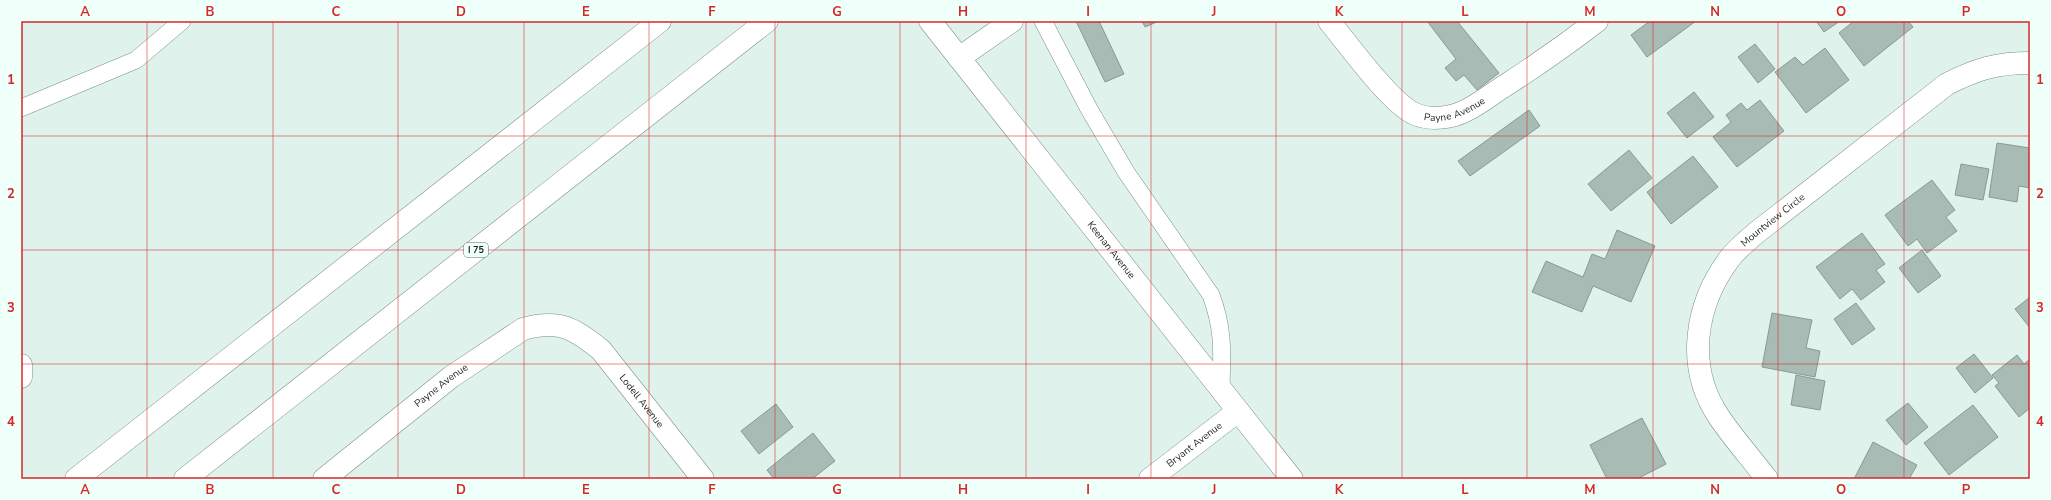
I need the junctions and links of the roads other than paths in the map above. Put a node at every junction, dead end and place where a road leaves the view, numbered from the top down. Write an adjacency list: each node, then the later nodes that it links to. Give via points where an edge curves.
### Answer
1 (182, 21): 11 (lane, via 136,60)
2 (660, 21): 17 (main road)
3 (767, 21): 18 (main road, I 75)
4 (930, 21): 9 (main road, Keenan Avenue)
5 (1012, 21): 9 (main road)
6 (1044, 21): 15 (lane, via 1089,109 1126,172 1211,295 1220,318 1223,346)
7 (1329, 21): 8 (main road, Payne Avenue, via 1403,106 1414,114 1427,118 1444,118 1467,110 1555,53)
8 (1597, 21)
9 (959, 58): 15 (main road, Keenan Avenue)
10 (2030, 63): 23 (main road, Mountview Circle, via 2004,63 1972,72 1947,84 1756,233 1731,256 1716,278 1705,302 1697,334 1698,364 1708,396 1718,416)
11 (21, 108)
12 (573, 330): 19 (main road, Payne Avenue, via 559,325 536,326 523,330 451,377); 20 (main road, Lodell Avenue, via 601,350)
13 (21, 366): 14 (main road)
14 (21, 376)
15 (1221, 388): 16 (main road, Keenan Avenue)
16 (1238, 411): 21 (main road, Bryant Avenue); 22 (main road, Keenan Avenue)
17 (76, 479)
18 (185, 479)
19 (324, 479)
20 (703, 479)
21 (1150, 479)
22 (1292, 479)
23 (1767, 479)

